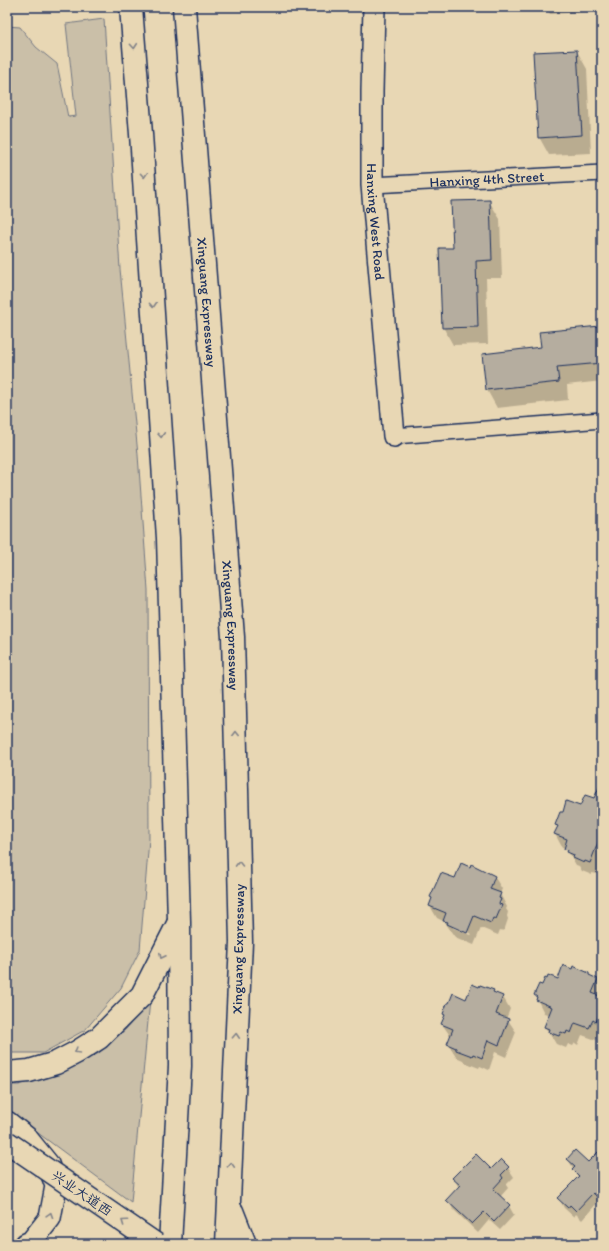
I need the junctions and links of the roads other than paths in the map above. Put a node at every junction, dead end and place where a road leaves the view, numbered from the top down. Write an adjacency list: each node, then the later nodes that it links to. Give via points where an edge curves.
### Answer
1 (131, 7): 8 (highway, one-way to 8, via 168,538)
2 (184, 7): 12 (highway, Xinguang Expressway, one-way to 2, via 241,942 233,638)
3 (374, 7): 5 (street, Hanxing West Road)
4 (602, 173): 5 (street, Hanxing 4th Street)
5 (372, 185): 7 (street, Hanxing West Road)
6 (602, 420): 7 (street)
7 (394, 436)
8 (179, 921): 9 (highway, one-way to 9, via 142,995 99,1038 56,1063 29,1071); 15 (highway, via 180,1066)
9 (7, 1073)
10 (7, 1122): 13 (street, one-way to 10, via 31,1242 50,1218 56,1186 48,1164 26,1137)
11 (7, 1142): 14 (street, 兴业大道西, one-way to 11, bridge)
12 (229, 1204): 16 (highway, Xinguang Expressway); 17 (highway)
13 (26, 1244)
14 (156, 1244)
15 (170, 1244)
16 (228, 1244)
17 (245, 1244)

